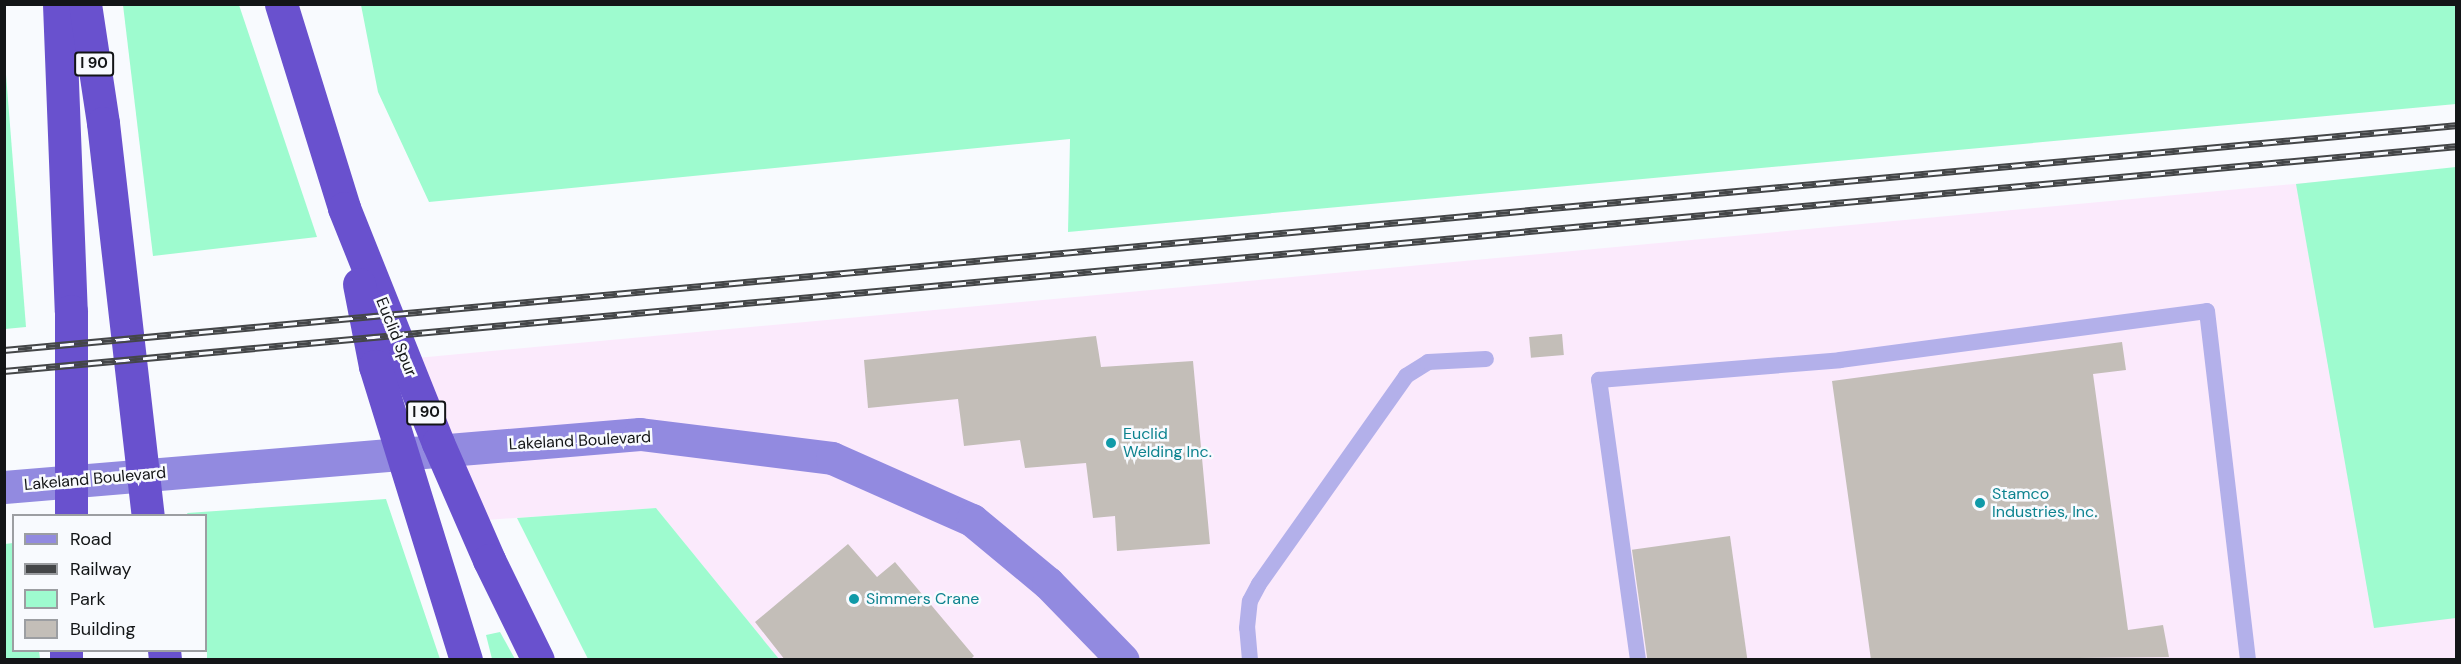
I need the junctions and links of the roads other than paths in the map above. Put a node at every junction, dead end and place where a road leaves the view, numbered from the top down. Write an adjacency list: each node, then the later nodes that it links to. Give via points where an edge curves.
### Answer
1 (59, 4): 7 (highway, via 71,311)
2 (85, 4): 8 (highway, I 90, via 103,123)
3 (281, 4): 4 (highway, Euclid Spur / I 90)
4 (344, 208): 9 (highway, via 375,366); 10 (highway, Euclid Spur / I 90, via 438,443)
5 (1486, 358): 12 (lane, via 1428,362 1406,376 1259,584 1250,601)
6 (4, 487): 11 (street, Lakeland Boulevard, via 640,434 832,458 972,520 1048,583)
7 (71, 514)
8 (148, 514)
9 (466, 660)
10 (538, 660)
11 (1123, 660)
12 (1250, 660)
13 (1638, 660): 14 (lane, via 1599,380 1840,360 2207,312)
14 (2248, 660)

